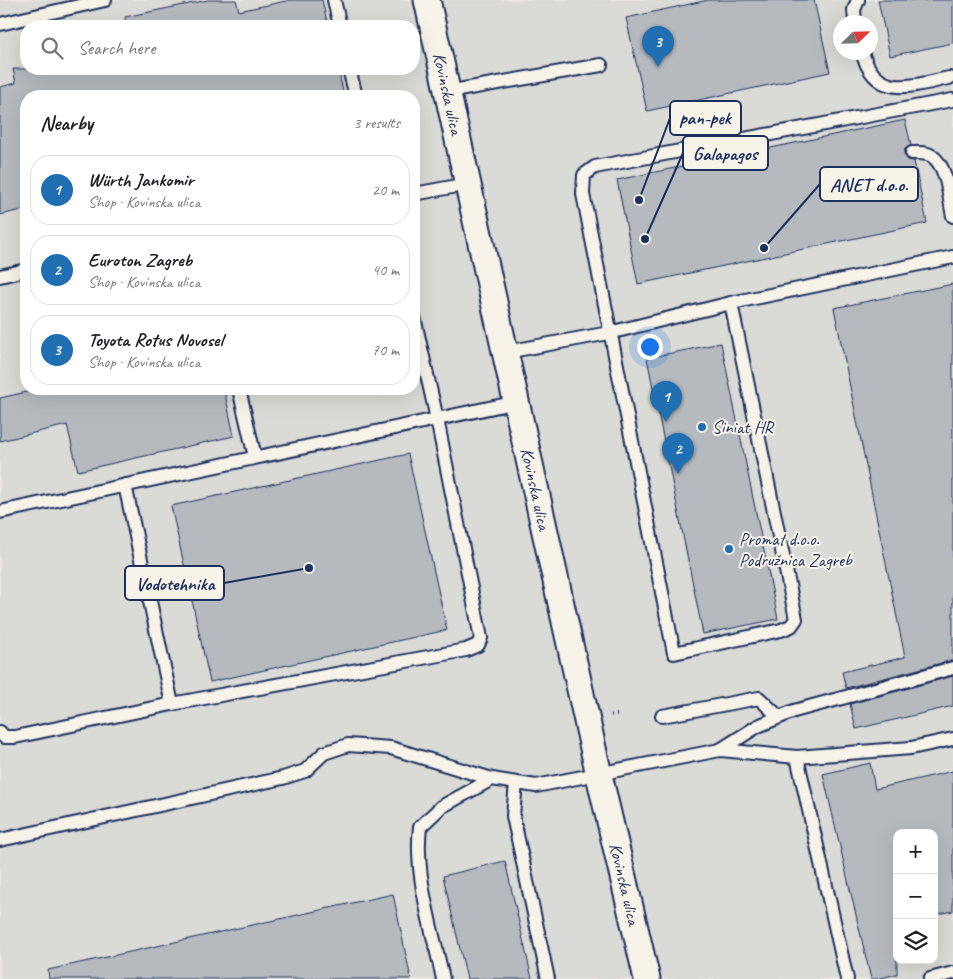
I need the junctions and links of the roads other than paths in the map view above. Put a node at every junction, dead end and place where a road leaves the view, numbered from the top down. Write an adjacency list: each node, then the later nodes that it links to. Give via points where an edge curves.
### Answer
1 (105, 0): 7 (lane)
2 (334, 0): 6 (lane)
3 (426, 0): 13 (street, Kovinska ulica)
4 (858, 0): 5 (lane)
5 (854, 15)
6 (339, 20)
7 (0, 24)
8 (864, 60): 11 (lane, via 877,80 894,87)
9 (601, 65): 13 (lane)
10 (351, 75): 12 (lane)
11 (951, 78): 14 (lane)
12 (355, 90)
13 (447, 92): 16 (street, Kovinska ulica)
14 (952, 103): 23 (lane, via 595,167 584,175 583,194)
15 (912, 153): 18 (lane, via 933,156 942,168)
16 (468, 184): 17 (lane); 25 (street, Kovinska ulica)
17 (420, 193)
18 (953, 216)
19 (953, 257): 22 (lane)
20 (20, 271): 21 (lane)
21 (0, 276)
22 (731, 303): 23 (lane); 23 (lane, via 796,619 791,626 781,630 674,653)
23 (609, 333): 25 (lane)
24 (420, 344): 28 (lane)
25 (506, 352): 27 (street, Kovinska ulica)
26 (240, 395): 29 (lane)
27 (517, 402): 28 (lane); 40 (street, Kovinska ulica)
28 (437, 419): 29 (lane); 33 (lane, via 481,638 478,645 466,650)
29 (255, 457): 30 (lane)
30 (126, 485): 31 (lane); 33 (lane)
31 (0, 512)
32 (953, 668): 35 (lane)
33 (172, 704): 36 (lane, via 15,737 4,737)
34 (662, 716): 35 (lane, via 759,698)
35 (779, 717): 38 (lane)
36 (0, 732)
37 (953, 739): 39 (lane, via 911,748)
38 (720, 750): 39 (lane); 40 (lane)
39 (797, 757): 48 (lane)
40 (599, 775): 42 (lane, via 536,786); 47 (street, Kovinska ulica)
41 (492, 779): 42 (lane); 43 (lane, via 391,748 348,744 324,754 305,771 275,780); 45 (lane, via 441,807 420,827 420,870)
42 (516, 783): 46 (lane, via 513,816)
43 (0, 840)
44 (953, 973): 49 (lane)
45 (443, 979)
46 (548, 979)
47 (647, 979)
48 (847, 979)
49 (930, 979)

